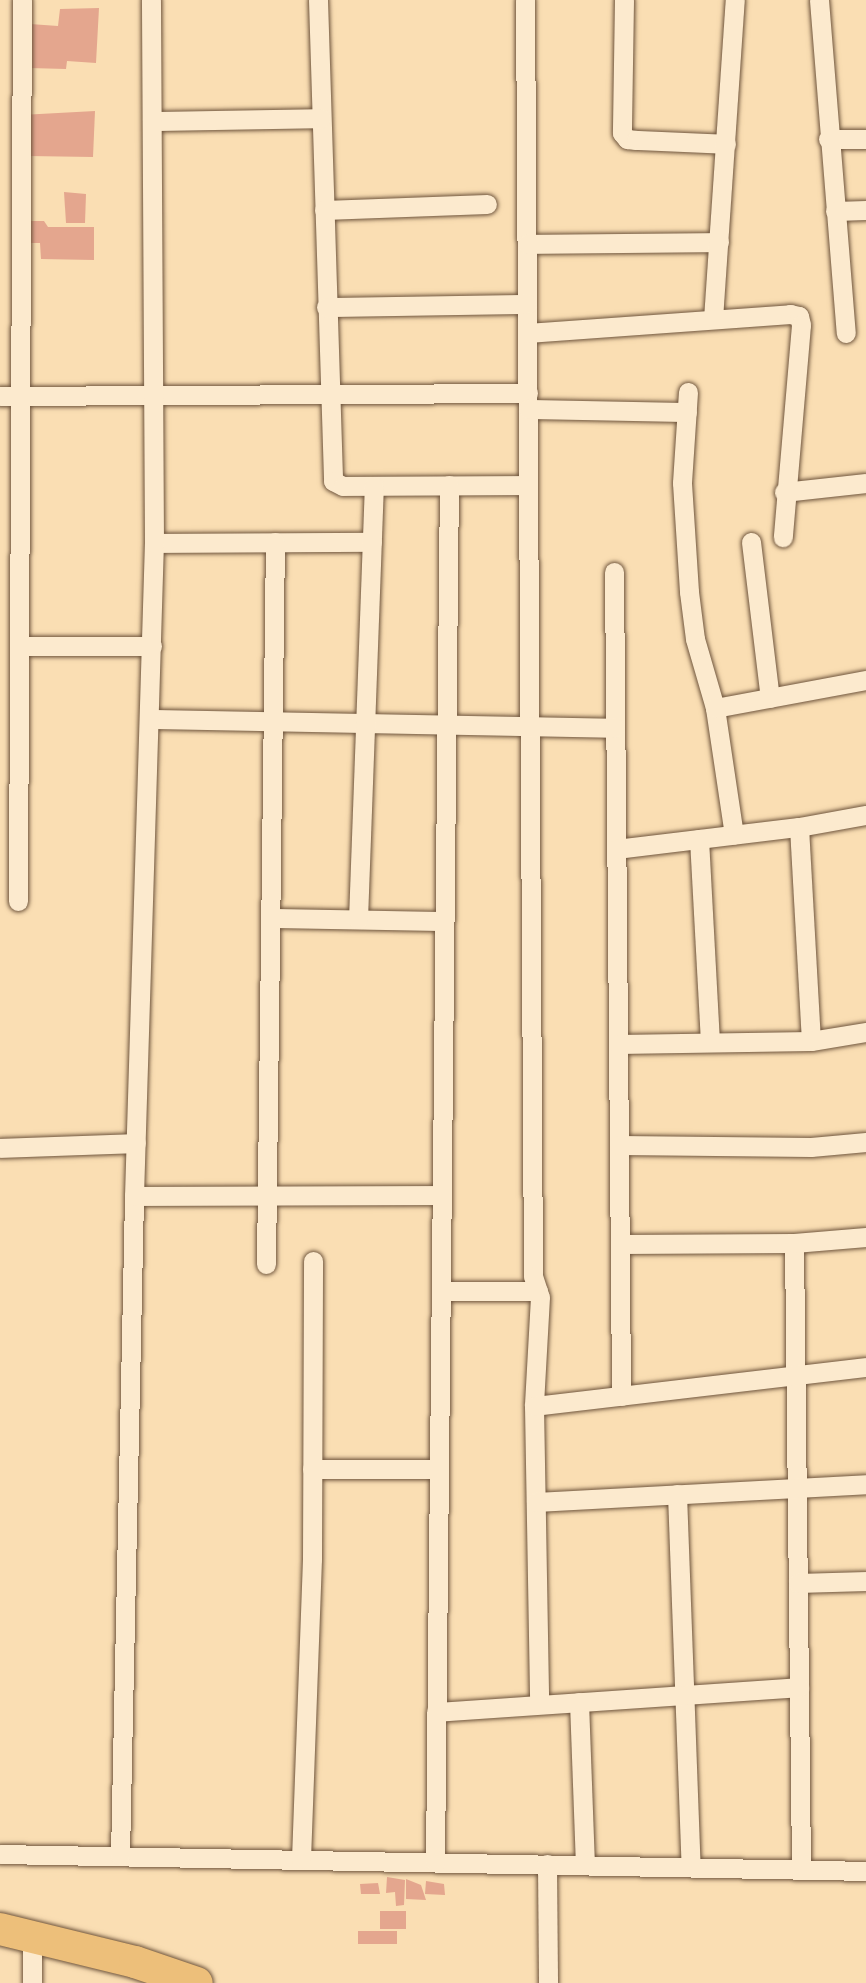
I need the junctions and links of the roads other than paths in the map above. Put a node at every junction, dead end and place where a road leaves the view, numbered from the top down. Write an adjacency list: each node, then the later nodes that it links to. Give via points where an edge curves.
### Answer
1 (22, 0): 28 (street)
2 (151, 0): 9 (street)
3 (318, 0): 8 (street)
4 (525, 0): 18 (street)
5 (624, 0): 12 (street, via 622,133 627,139)
6 (735, 0): 12 (street)
7 (819, 0): 10 (street)
8 (321, 118): 9 (street); 14 (street)
9 (152, 121): 26 (street)
10 (828, 139): 11 (street); 16 (street)
11 (866, 139)
12 (726, 144): 17 (street)
13 (487, 204): 14 (street)
14 (324, 210): 20 (street)
15 (866, 210): 16 (street)
16 (835, 211): 23 (street)
17 (719, 242): 18 (street); 21 (street)
18 (527, 244): 19 (street)
19 (527, 304): 20 (street); 22 (street)
20 (326, 307): 25 (street)
21 (713, 320): 22 (street); 35 (street, via 799,316)
22 (527, 333): 29 (street)
23 (846, 333)
24 (688, 392): 30 (street)
25 (328, 394): 26 (street); 29 (street); 34 (street, via 333,481 344,486)
26 (155, 395): 28 (street); 40 (street)
27 (0, 396): 28 (street)
28 (20, 396): 42 (street)
29 (528, 401): 30 (street); 33 (street)
30 (687, 412): 46 (street, via 682,482 689,592 695,639)
31 (866, 483): 35 (street)
32 (449, 485): 33 (street); 34 (street); 50 (street)
33 (528, 485): 51 (street)
34 (374, 486): 38 (street)
35 (784, 492): 36 (street)
36 (783, 537)
37 (275, 542): 38 (street); 40 (street); 48 (street)
38 (372, 542): 49 (street)
39 (751, 542): 45 (street)
40 (154, 543): 43 (street)
41 (614, 572): 52 (street)
42 (19, 646): 43 (street); 58 (street)
43 (152, 646): 47 (street)
44 (866, 680): 45 (street)
45 (770, 698): 46 (street)
46 (715, 708): 55 (street)
47 (151, 719): 48 (street); 67 (street)
48 (273, 720): 49 (street); 59 (street)
49 (366, 722): 50 (street); 60 (street)
50 (446, 724): 51 (street); 61 (street)
51 (530, 726): 52 (street); 79 (street, via 533,1276)
52 (615, 728): 57 (street)
53 (866, 814): 54 (street)
54 (799, 827): 55 (street); 63 (street)
55 (734, 835): 56 (street)
56 (699, 839): 57 (street); 64 (street)
57 (616, 849): 65 (street)
58 (18, 901)
59 (271, 918): 60 (street); 72 (street)
60 (358, 919): 61 (street)
61 (444, 921): 70 (street)
62 (866, 1032): 63 (street)
63 (811, 1041): 64 (street)
64 (710, 1042): 65 (street)
65 (618, 1044): 68 (street)
66 (866, 1142): 68 (street, via 811,1147)
67 (136, 1143): 69 (street); 71 (street)
68 (619, 1145): 75 (street)
69 (0, 1149)
70 (442, 1195): 72 (street); 78 (street)
71 (134, 1196): 72 (street); 98 (street)
72 (267, 1196): 77 (street)
73 (866, 1237): 74 (street)
74 (794, 1242): 75 (street); 81 (street)
75 (620, 1244): 82 (street)
76 (313, 1261): 84 (street)
77 (266, 1264)
78 (440, 1291): 79 (street); 85 (street)
79 (538, 1291): 83 (street)
80 (866, 1367): 81 (street)
81 (796, 1375): 82 (street); 87 (street)
82 (621, 1395): 83 (street)
83 (534, 1406): 89 (street)
84 (312, 1469): 85 (street); 99 (street)
85 (439, 1469): 96 (street)
86 (866, 1484): 87 (street)
87 (797, 1488): 88 (street); 91 (street)
88 (677, 1494): 89 (street); 93 (street)
89 (536, 1502): 95 (street)
90 (866, 1581): 91 (street)
91 (798, 1583): 92 (street)
92 (799, 1687): 93 (street); 104 (street)
93 (684, 1695): 94 (street); 103 (street)
94 (579, 1702): 95 (street); 102 (street)
95 (539, 1704): 96 (street)
96 (436, 1712): 100 (street)
97 (0, 1854): 98 (street)
98 (120, 1854): 99 (street)
99 (301, 1859): 100 (street)
100 (435, 1862): 101 (street)
101 (547, 1864): 102 (street); 110 (street)
102 (585, 1865): 103 (street)
103 (691, 1867): 104 (street)
104 (801, 1871): 105 (street)
105 (866, 1871)
106 (0, 1929): 107 (main road)
107 (32, 1934): 108 (street); 109 (main road)
108 (32, 1983)
109 (197, 1983)
110 (548, 1983)

